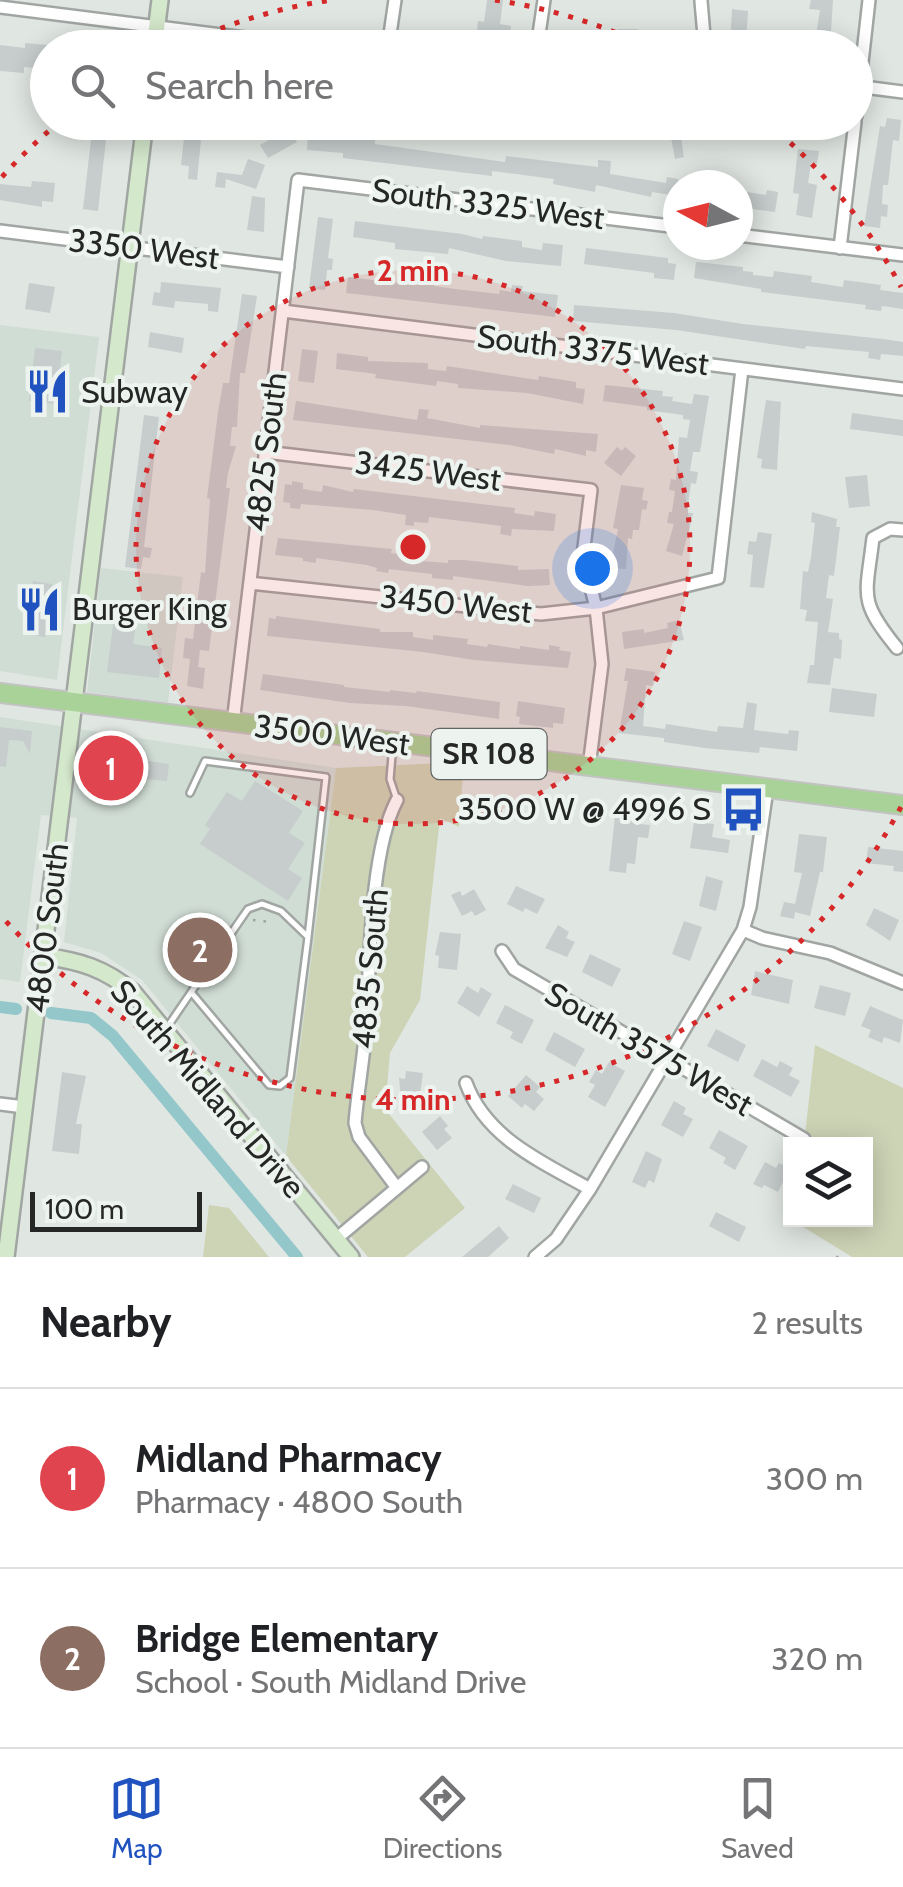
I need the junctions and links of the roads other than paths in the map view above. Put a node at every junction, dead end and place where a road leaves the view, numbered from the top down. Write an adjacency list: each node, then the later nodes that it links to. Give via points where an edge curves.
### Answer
1 (160, 0): 7 (street)
2 (395, 0): 10 (street)
3 (544, 0): 11 (street)
4 (869, 0): 13 (street)
5 (701, 2): 12 (street)
6 (0, 7): 7 (street)
7 (156, 26): 8 (street); 9 (street)
8 (156, 30)
9 (187, 30)
10 (391, 30)
11 (540, 30)
12 (703, 30)
13 (865, 30)
14 (873, 88): 15 (street)
15 (903, 92)
16 (143, 140): 22 (street, 4800 South)
17 (853, 140): 23 (street)
18 (298, 180): 19 (street, South 3325 West); 25 (street, 4825 South)
19 (663, 226)
20 (0, 230): 22 (street, 3350 West)
21 (753, 237): 23 (street)
22 (130, 247): 25 (street, 3350 West); 35 (street, 4800 South)
23 (840, 248): 24 (street)
24 (903, 256)
25 (288, 267): 26 (street, 4825 South)
26 (282, 311): 27 (street, South 3375 West); 29 (street, 4825 South)
27 (742, 369): 28 (street, South 3375 West); 32 (street, 3450 West, via 718,578)
28 (903, 390)
29 (266, 452): 31 (street, 4825 South); 32 (street, 3425 West, via 592,490 583,555)
30 (903, 530): 33 (street, via 873,538 865,600)
31 (250, 583): 32 (street, 3450 West, via 542,614); 36 (street, 4825 South)
32 (596, 608): 38 (street, via 602,664)
33 (897, 648)
34 (0, 694): 35 (main road, 3500 West / SR 108)
35 (74, 703): 36 (main road, 3500 West / SR 108); 46 (street, 4800 South)
36 (233, 723): 37 (main road, 3500 West / SR 108)
37 (393, 743): 38 (main road, 3500 West / SR 108); 41 (lane, via 390,779)
38 (589, 767): 39 (main road, 3500 West / SR 108)
39 (767, 789): 42 (main road, 3500 West / SR 108); 43 (street)
40 (190, 793): 44 (lane, via 205,762 326,777)
41 (398, 800): 56 (street, 4835 South, via 386,821 354,1123)
42 (903, 806)
43 (743, 930): 47 (street, via 848,959); 50 (street)
44 (308, 937): 48 (lane, via 281,912 262,904 248,908); 48 (lane, via 290,1078 280,1086 269,1085)
45 (502, 951): 50 (street, South 3575 West, via 514,969)
46 (43, 956): 49 (street, South Midland Drive, via 111,974); 53 (street, 4800 South)
47 (903, 983)
48 (192, 992): 49 (lane)
49 (165, 1032): 58 (street, South Midland Drive)
50 (666, 1059): 54 (street, South 3575 West); 57 (street)
51 (466, 1083): 57 (street, via 475,1106 512,1144)
52 (0, 1104): 53 (street)
53 (24, 1107): 59 (street, 4800 South)
54 (799, 1137)
55 (422, 1167): 56 (street)
56 (397, 1188): 58 (street)
57 (590, 1190): 61 (street)
58 (336, 1239): 60 (street, South Midland Drive)
59 (6, 1257)
60 (351, 1257)
61 (535, 1257)

